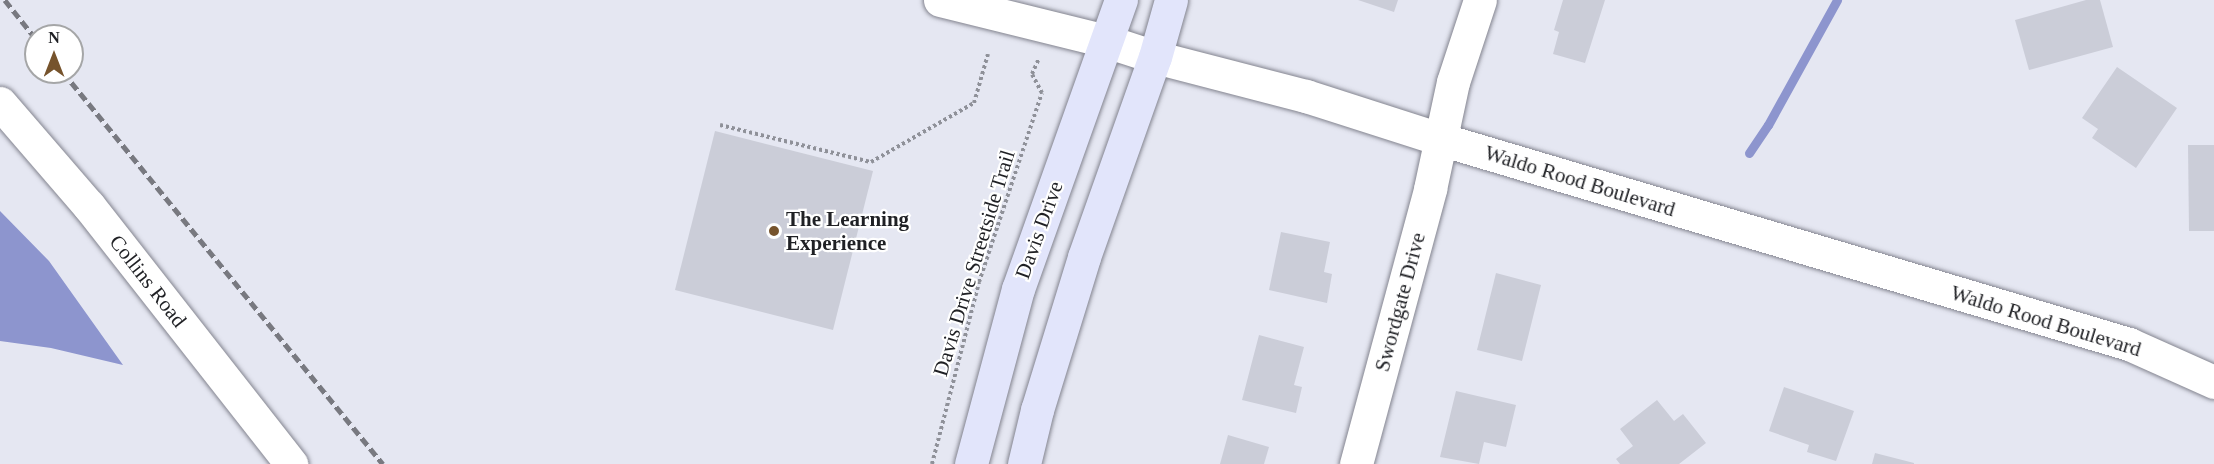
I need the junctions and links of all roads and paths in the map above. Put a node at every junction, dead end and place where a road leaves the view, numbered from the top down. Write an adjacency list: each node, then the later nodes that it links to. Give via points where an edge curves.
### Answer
1 (940, 0): 5 (street, Waldo Rood Boulevard)
2 (1121, 0): 5 (main road, Davis Drive)
3 (1171, 0): 7 (main road)
4 (1480, 0): 11 (street, Swordgate Drive, via 1453,82)
5 (1106, 41): 7 (street, Waldo Rood Boulevard); 15 (main road, Davis Drive, via 1018,289)
6 (988, 54): 10 (path, via 974,103 871,162)
7 (1155, 57): 11 (street, Waldo Rood Boulevard, via 1306,96); 16 (main road, via 1084,256)
8 (1032, 74): 14 (path, Davis Drive Streetside Trail, via 1042,93 979,282)
9 (1, 106): 13 (street, Collins Road, via 89,206)
10 (720, 125)
11 (1440, 139): 12 (street, Waldo Rood Boulevard, via 2129,344); 17 (street, Swordgate Drive, via 1431,189)
12 (2214, 382)
13 (291, 464)
14 (932, 464)
15 (971, 464)
16 (1024, 464)
17 (1356, 464)

